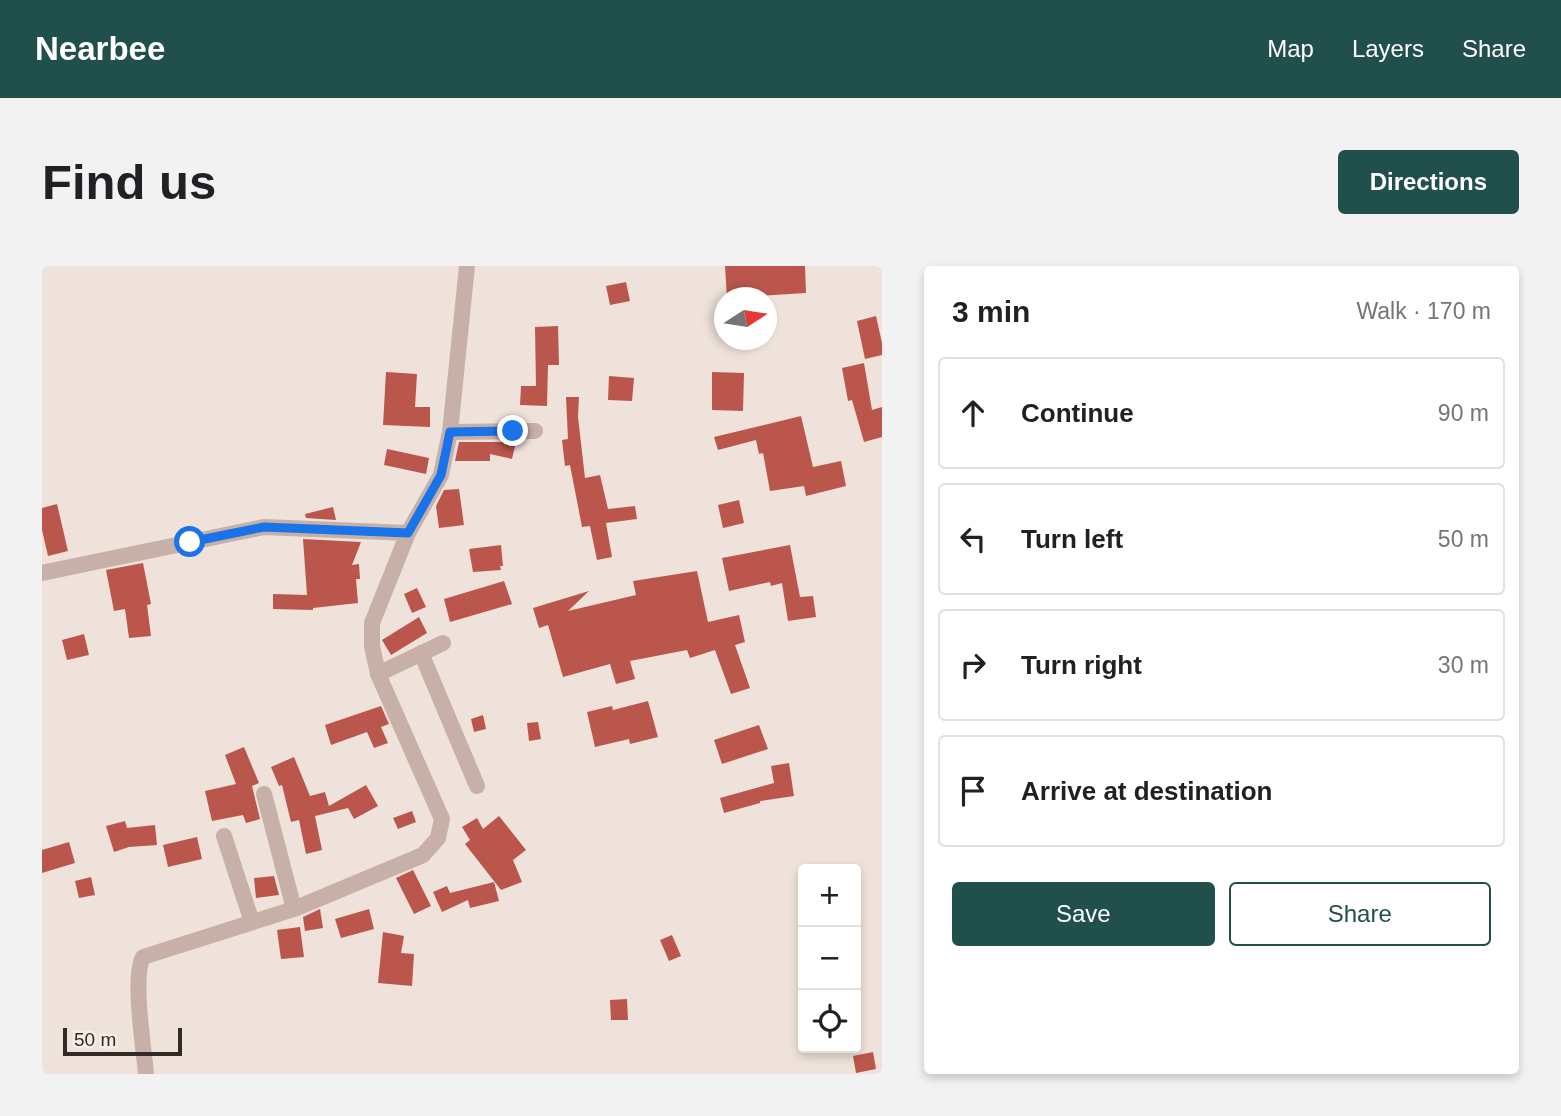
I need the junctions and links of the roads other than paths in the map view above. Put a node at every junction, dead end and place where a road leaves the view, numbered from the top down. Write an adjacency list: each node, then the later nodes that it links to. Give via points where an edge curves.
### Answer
1 (467, 266): 3 (street)
2 (535, 431): 3 (street)
3 (450, 432): 4 (street, via 441,475)
4 (408, 533): 5 (street, via 264,527); 8 (street, via 372,623)
5 (42, 573)
6 (443, 643): 7 (street)
7 (421, 653): 8 (street); 9 (street)
8 (378, 674): 12 (street, via 442,819 438,838 423,855)
9 (477, 786)
10 (264, 794): 12 (street)
11 (224, 836): 13 (street)
12 (294, 909): 13 (street)
13 (252, 922): 14 (street, via 143,957 139,999)
14 (146, 1074)

